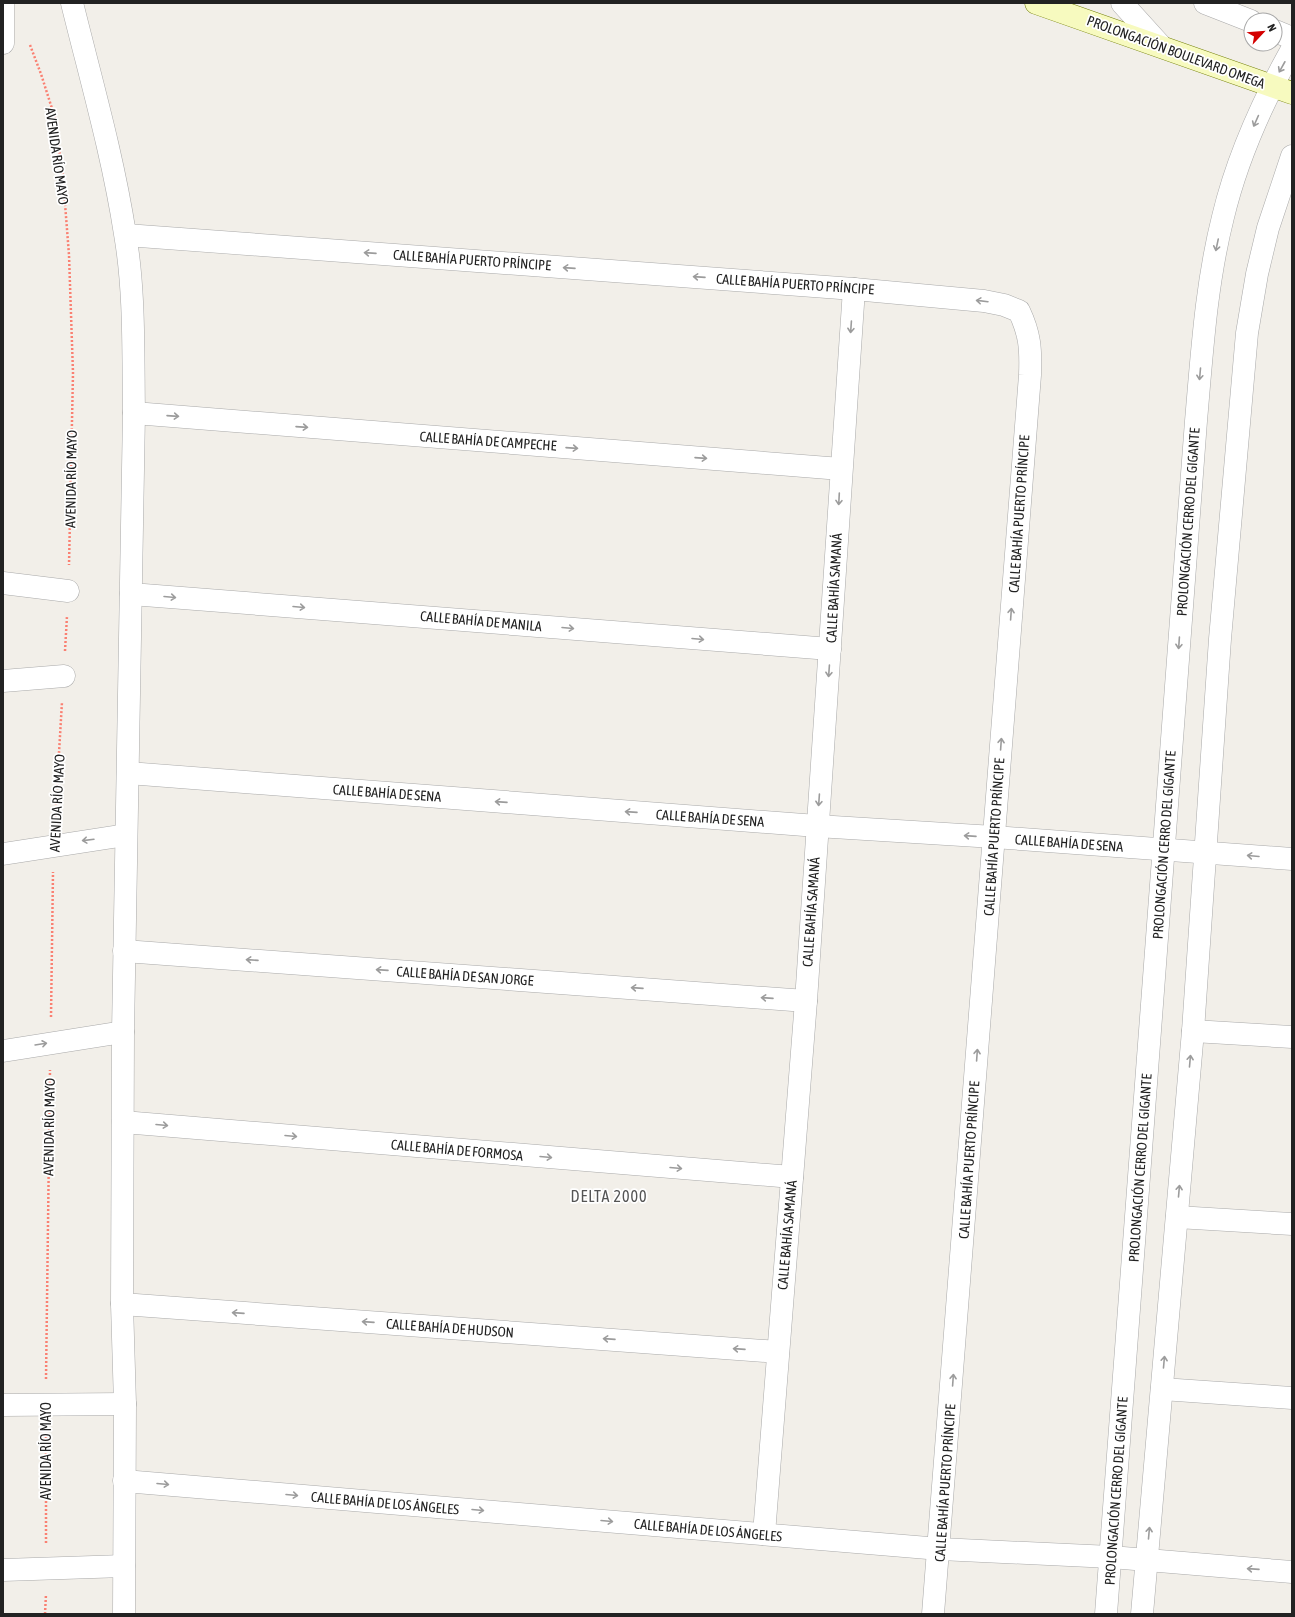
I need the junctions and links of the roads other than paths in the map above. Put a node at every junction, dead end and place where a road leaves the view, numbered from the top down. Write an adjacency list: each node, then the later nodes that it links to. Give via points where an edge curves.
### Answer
1 (3, 3): 7 (street)
2 (72, 3): 13 (street)
3 (1036, 3): 8 (street, PROLONGACIÓN BOULEVARD OMEGA)
4 (1122, 3): 8 (street)
5 (1204, 3): 6 (street)
6 (1243, 18)
7 (3, 43)
8 (1160, 45): 10 (street, PROLONGACIÓN BOULEVARD OMEGA)
9 (1292, 49): 10 (street, PROLONGACIÓN CERRO DEL GIGANTE, one-way to 10)
10 (1272, 86): 11 (street, PROLONGACIÓN BOULEVARD OMEGA); 27 (street, PROLONGACIÓN CERRO DEL GIGANTE, one-way to 27, via 1252,131 1223,216 1206,314)
11 (1292, 93)
12 (1292, 156): 28 (street, via 1268,228 1247,333)
13 (126, 235): 14 (street, CALLE BAHÍA PUERTO PRÍNCIPE, one-way to 13); 15 (street, via 133,318)
14 (854, 288): 16 (street, CALLE BAHÍA SAMANÁ, one-way to 16); 26 (street, CALLE BAHÍA PUERTO PRÍNCIPE, one-way to 14, via 1030,375 1031,347 1027,327 1019,311 1004,305)
15 (134, 413): 16 (street, CALLE BAHÍA DE CAMPECHE, one-way to 16); 19 (street)
16 (841, 469): 20 (street, CALLE BAHÍA SAMANÁ, one-way to 20)
17 (3, 583): 18 (street)
18 (68, 591)
19 (131, 594): 20 (street, CALLE BAHÍA DE MANILA, one-way to 20); 23 (street)
20 (830, 649): 24 (street, CALLE BAHÍA SAMANÁ, one-way to 24)
21 (64, 676): 22 (street)
22 (3, 681)
23 (128, 773): 24 (street, CALLE BAHÍA DE SENA, one-way to 23); 25 (street)
24 (817, 826): 26 (street, CALLE BAHÍA DE SENA, one-way to 24); 32 (street, CALLE BAHÍA SAMANÁ)
25 (126, 836): 29 (street, one-way to 29); 31 (street)
26 (994, 837): 27 (street, CALLE BAHÍA DE SENA); 49 (street, CALLE BAHÍA PUERTO PRÍNCIPE, one-way to 26)
27 (1163, 850): 28 (street, CALLE BAHÍA DE SENA); 50 (street, PROLONGACIÓN CERRO DEL GIGANTE)
28 (1204, 852): 30 (street, CALLE BAHÍA DE SENA, one-way to 28); 33 (street)
29 (3, 854)
30 (1292, 859)
31 (124, 951): 32 (street, CALLE BAHÍA DE SAN JORGE, one-way to 31); 34 (street)
32 (806, 1001): 38 (street, CALLE BAHÍA SAMANÁ)
33 (1192, 1031): 35 (street); 39 (street, one-way to 33)
34 (123, 1032): 36 (street, one-way to 34); 37 (street)
35 (1292, 1037)
36 (3, 1051)
37 (123, 1122): 38 (street, CALLE BAHÍA DE FORMOSA, one-way to 38); 41 (street)
38 (792, 1177): 42 (street, CALLE BAHÍA SAMANÁ)
39 (1177, 1217): 40 (street); 43 (street, one-way to 39)
40 (1292, 1224)
41 (122, 1304): 42 (street, CALLE BAHÍA DE HUDSON, one-way to 41); 45 (street)
42 (778, 1352): 48 (street, CALLE BAHÍA SAMANÁ)
43 (1162, 1389): 44 (street); 51 (street, one-way to 43)
44 (1292, 1398)
45 (125, 1404): 46 (street); 47 (street)
46 (3, 1405)
47 (124, 1481): 48 (street, CALLE BAHÍA DE LOS ÁNGELES, one-way to 48); 52 (street)
48 (764, 1534): 49 (street, CALLE BAHÍA DE LOS ÁNGELES)
49 (940, 1549): 50 (street, CALLE BAHÍA DE LOS ÁNGELES); 56 (street, CALLE BAHÍA PUERTO PRÍNCIPE)
50 (1111, 1557): 51 (street, CALLE BAHÍA DE LOS ÁNGELES); 57 (street, PROLONGACIÓN CERRO DEL GIGANTE)
51 (1146, 1561): 54 (street, CALLE BAHÍA DE LOS ÁNGELES, one-way to 51); 58 (street)
52 (124, 1566): 53 (street); 55 (street)
53 (3, 1570)
54 (1292, 1572)
55 (124, 1614)
56 (934, 1614)
57 (1106, 1614)
58 (1142, 1614)

